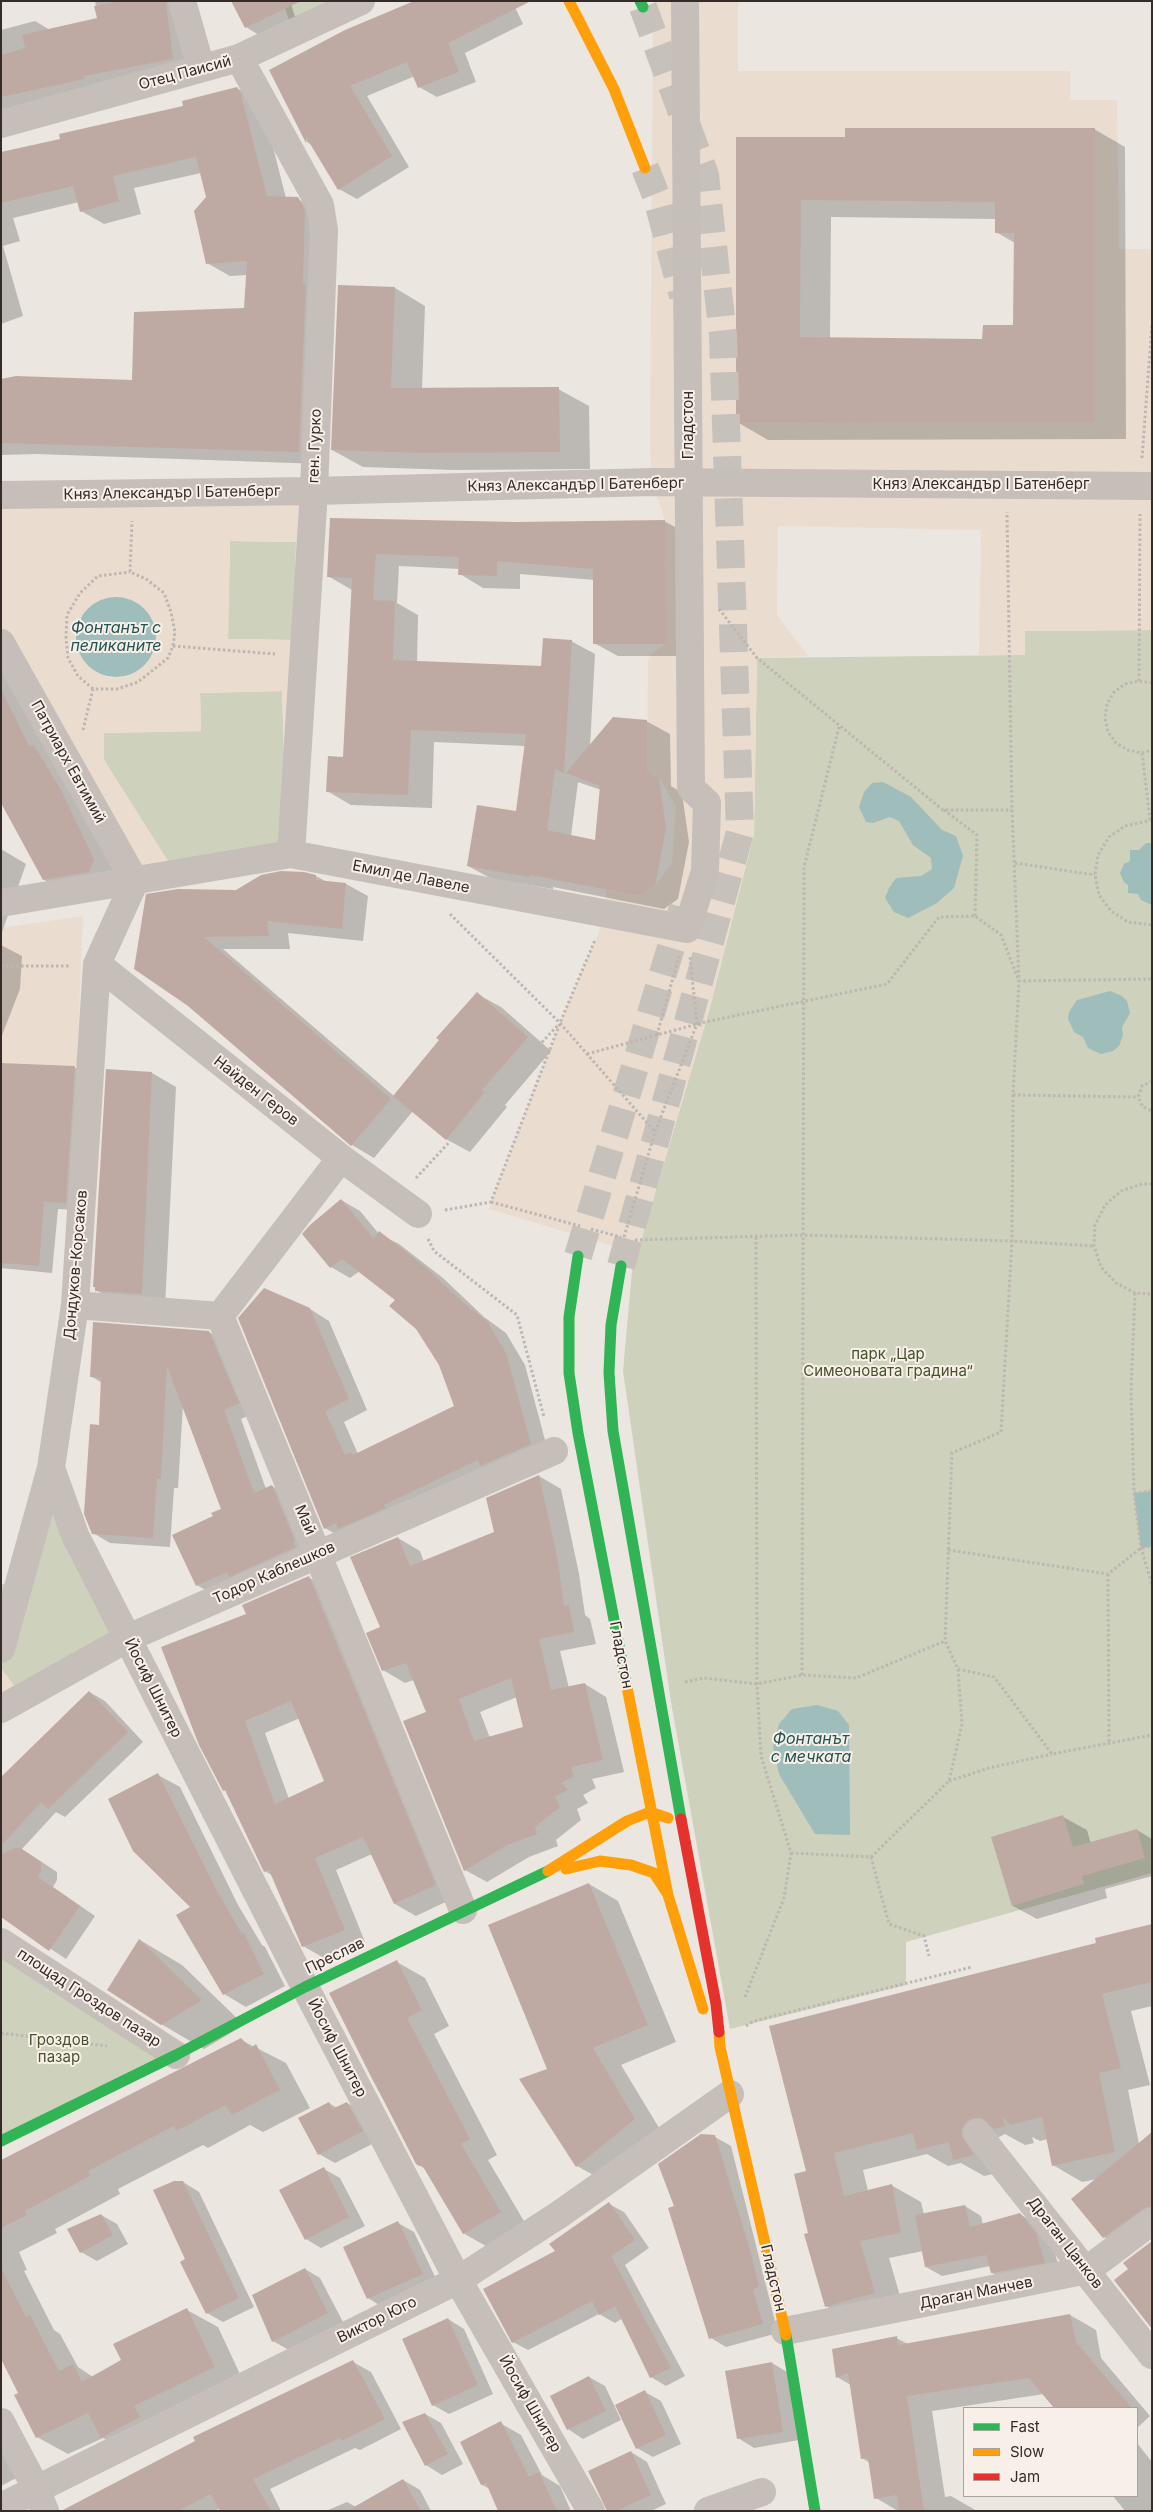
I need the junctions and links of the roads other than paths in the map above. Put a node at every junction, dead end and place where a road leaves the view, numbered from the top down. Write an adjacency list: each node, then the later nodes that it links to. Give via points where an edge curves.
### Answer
1 (182, 1): 6 (street)
2 (361, 1): 5 (street, Отец Паисий)
3 (569, 1): 8 (main road, via 614,89)
4 (685, 1): 9 (street, Гладстон)
5 (239, 58): 6 (street, Отец Паисий); 11 (street, ген. Гурко, via 320,205 324,230)
6 (201, 68): 7 (street, Отец Паисий)
7 (1, 124)
8 (646, 168)
9 (688, 483): 10 (street, Княз Александър I Батенберг); 11 (street, Княз Александър I Батенберг); 17 (street, Гладстон, via 691,788 707,803 705,871)
10 (1146, 486)
11 (314, 491): 12 (street, Княз Александър I Батенберг); 14 (street, ген. Гурко)
12 (1, 495)
13 (1, 643): 15 (street, Патриарх Евтимий)
14 (291, 854): 15 (street, Емил де Лавеле); 17 (street, Емил де Лавеле)
15 (136, 881): 16 (street); 18 (street, Дондуков-Корсаков)
16 (1, 903)
17 (687, 929)
18 (97, 964): 19 (street, Найден Геров); 23 (street, Дондуков-Корсаков)
19 (341, 1158): 20 (street, Найден Геров); 24 (street)
20 (407, 1207)
21 (578, 1256): 31 (main road, Гладстон, via 569,1317 568,1373)
22 (621, 1266): 32 (main road, Гладстон, via 611,1325 609,1373 613,1431)
23 (75, 1305): 24 (street); 26 (street, Дондуков-Корсаков)
24 (220, 1316): 27 (street, Май)
25 (554, 1451): 27 (street, Тодор Каблешков)
26 (51, 1468): 28 (street, Йосиф Шнитер, via 75,1535); 29 (street, Дондуков-Корсаков)
27 (318, 1553): 28 (street, Тодор Каблешков); 35 (street, Май)
28 (128, 1638): 30 (street, Тодор Каблешков); 37 (street, Йосиф Шнитер)
29 (1, 1649)
30 (1, 1709)
31 (650, 1812): 32 (main road); 33 (main road, Преслав, via 627,1821); 34 (main road, Гладстон)
32 (681, 1822): 38 (main road, Гладстон, via 716,2004)
33 (543, 1874): 34 (main road, via 600,1861 624,1863 654,1873); 35 (main road, Преслав)
34 (668, 1895): 38 (main road, Гладстон, via 698,1997)
35 (463, 1910): 37 (main road, Преслав)
36 (1, 1942): 39 (street, площад Гроздов пазар)
37 (305, 1987): 39 (main road, Преслав); 45 (street, Йосиф Шнитер)
38 (720, 2047): 40 (main road, Гладстон)
39 (176, 2055): 42 (main road, Преслав)
40 (730, 2094): 45 (street, Виктор Юго, via 560,2214); 46 (main road, Гладстон)
41 (977, 2133): 44 (street, Драган Цанков)
42 (1, 2141)
43 (1152, 2221): 44 (street, Драган Манчев)
44 (1088, 2270): 46 (street, Драган Манчев); 47 (street, Драган Цанков)
45 (458, 2280): 50 (street, Виктор Юго); 52 (street, Йосиф Шнитер)
46 (785, 2331): 54 (main road, Гладстон)
47 (1152, 2354)
48 (1, 2422): 50 (street)
49 (762, 2492): 53 (street)
50 (41, 2500): 51 (street, Виктор Юго)
51 (1, 2507)
52 (591, 2511)
53 (708, 2511)
54 (816, 2511)

